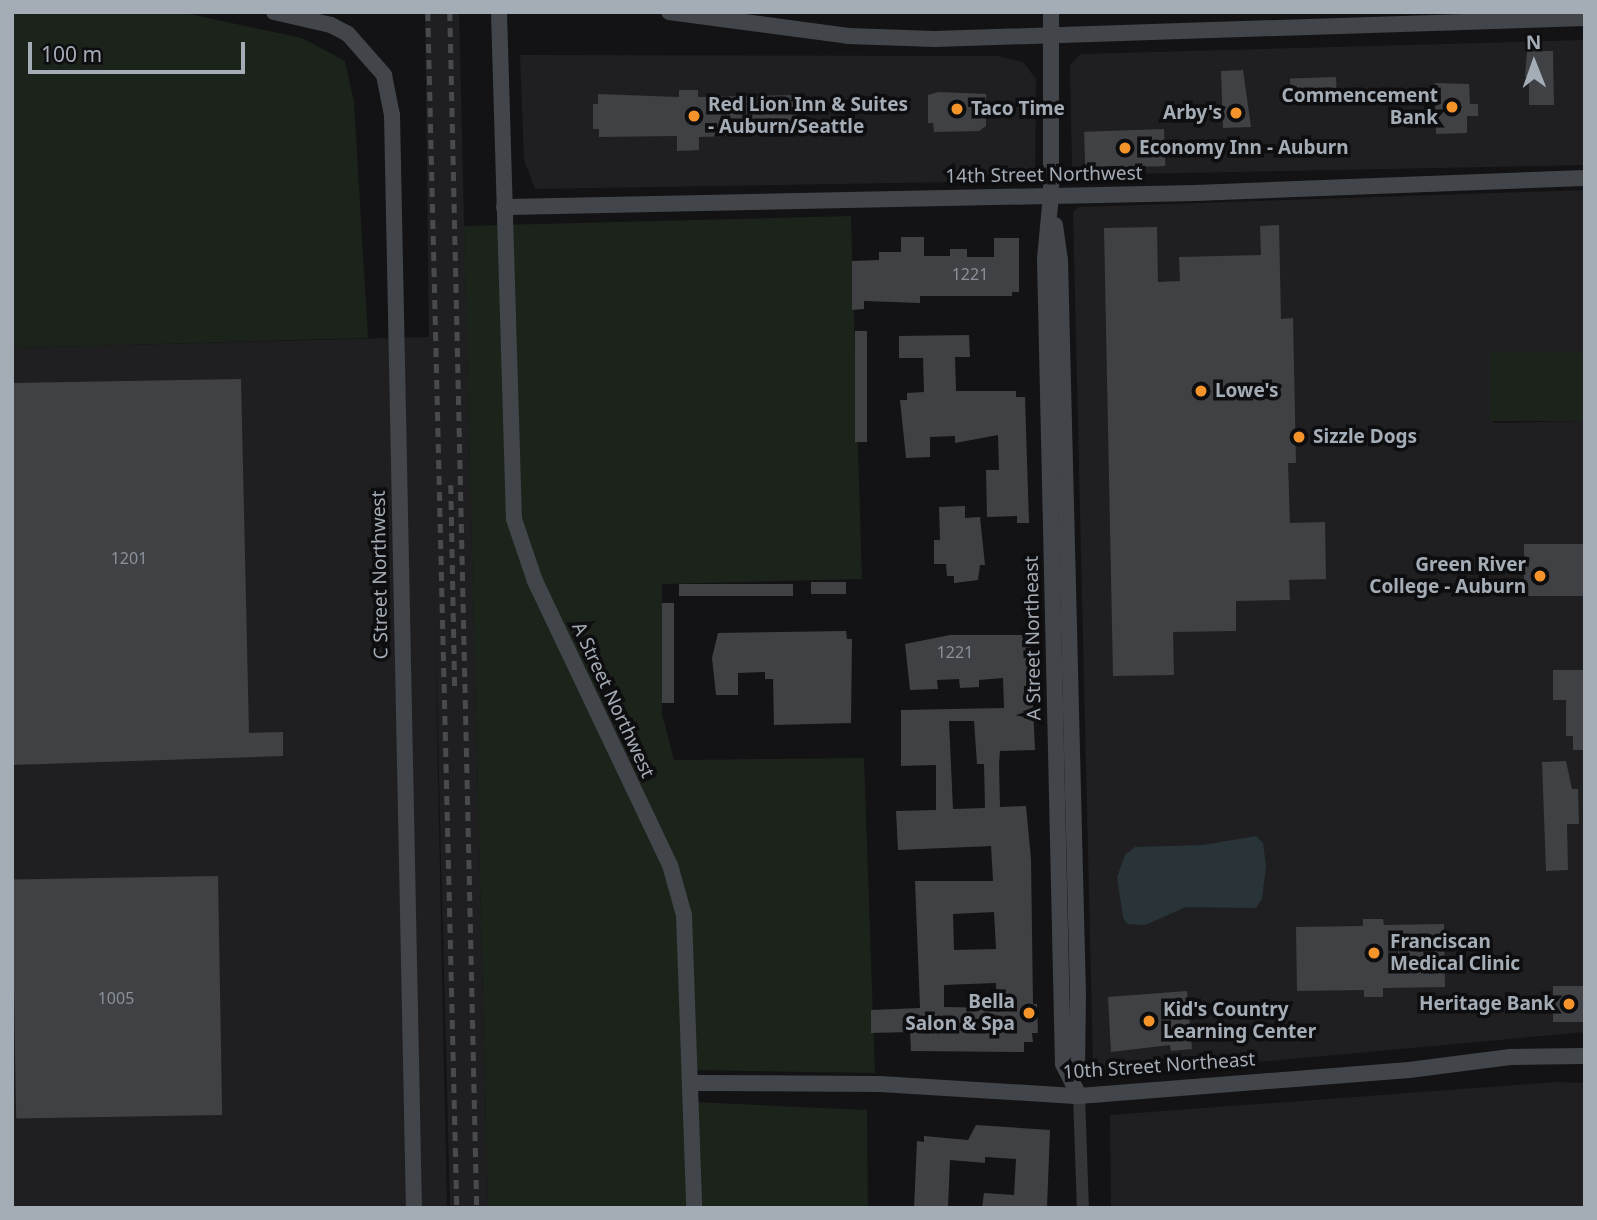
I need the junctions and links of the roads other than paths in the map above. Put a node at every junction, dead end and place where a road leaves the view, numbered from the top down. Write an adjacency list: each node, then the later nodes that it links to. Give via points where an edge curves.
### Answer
1 (274, 12): 13 (street, C Street Northwest, via 331,25 348,34 384,75 392,115)
2 (499, 12): 9 (street, A Street Northwest)
3 (669, 12): 6 (street, via 848,36 935,39)
4 (1051, 12): 6 (street, A Street Northeast)
5 (1585, 18): 6 (street)
6 (1051, 34): 8 (street, A Street Northeast)
7 (1585, 178): 8 (street, 14th Street Northwest)
8 (1051, 195): 9 (street, 14th Street Northwest); 12 (street, A Street Northeast, via 1045,259 1063,1065)
9 (504, 207): 11 (street, A Street Northwest, via 514,519 546,605 670,865 684,915)
10 (1585, 1056): 12 (street, 10th Street Northeast, via 1510,1057 1409,1070)
11 (693, 1083): 12 (street, 10th Street Northeast, via 880,1084); 14 (street, A Street Northwest)
12 (1079, 1096): 15 (street, A Street Northeast)
13 (414, 1208)
14 (694, 1208)
15 (1083, 1208)

